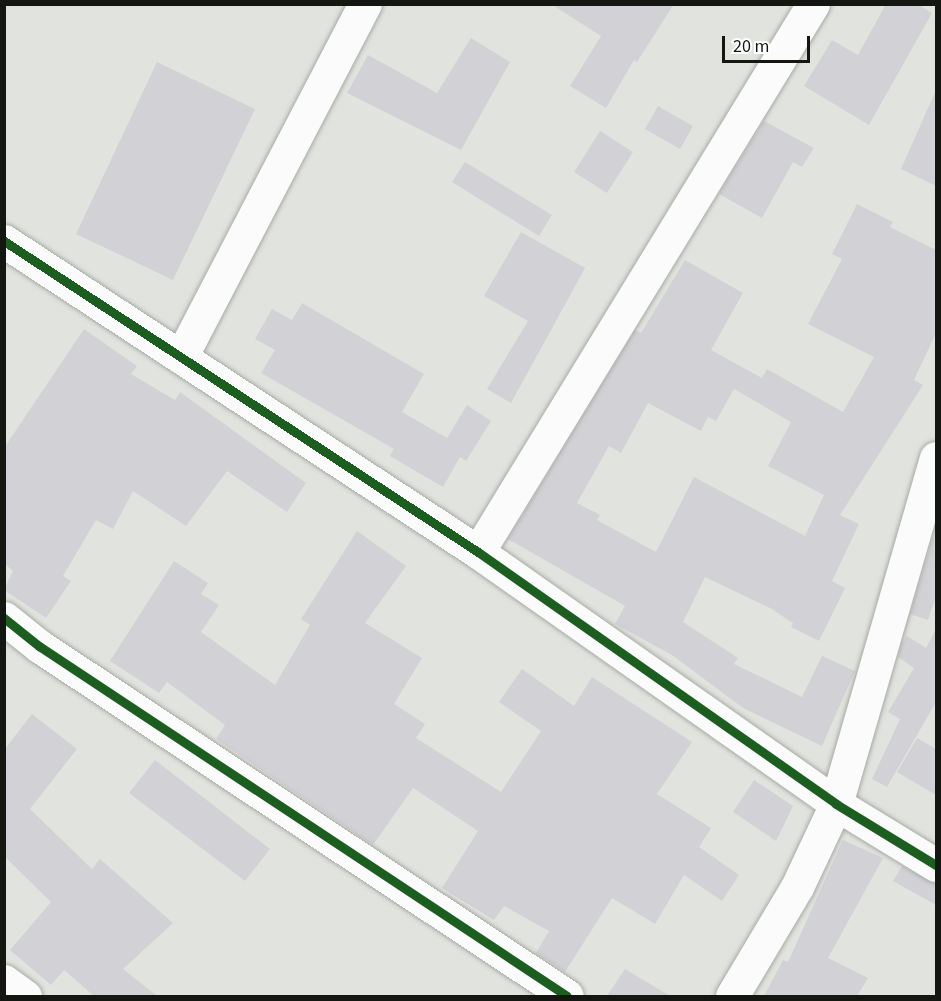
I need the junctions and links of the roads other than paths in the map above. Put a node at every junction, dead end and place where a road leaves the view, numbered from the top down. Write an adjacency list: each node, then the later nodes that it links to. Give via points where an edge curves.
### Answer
1 (365, 4): 4 (street)
2 (813, 4): 6 (street)
3 (4, 241): 4 (street)
4 (181, 357): 6 (street)
5 (936, 458): 8 (street)
6 (478, 552): 8 (street)
7 (4, 618): 12 (street, via 39,646)
8 (836, 804): 9 (street); 13 (street, via 797,887)
9 (936, 865)
10 (4, 981): 11 (street)
11 (26, 996)
12 (567, 996)
13 (732, 996)

